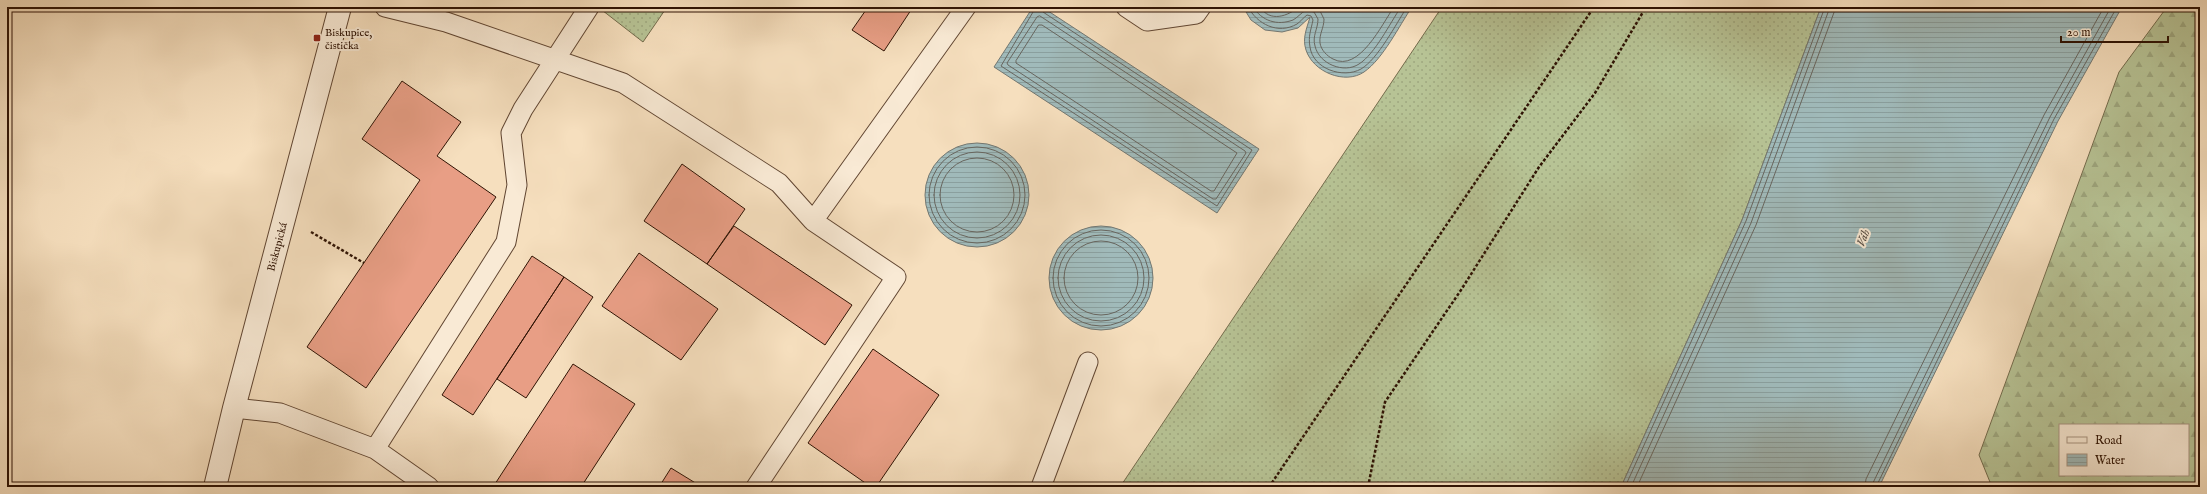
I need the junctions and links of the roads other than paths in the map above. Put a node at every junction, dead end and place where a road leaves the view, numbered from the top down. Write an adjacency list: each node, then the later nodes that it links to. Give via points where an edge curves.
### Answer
1 (340, 7): 10 (street, Biskupická)
2 (384, 7): 7 (lane, via 446,22)
3 (589, 7): 7 (lane)
4 (966, 7): 8 (lane)
5 (1126, 7): 6 (lane, via 1147,21 1196,14)
6 (1201, 7)
7 (555, 58): 8 (lane, via 629,88 779,183); 11 (lane, via 523,109 511,134 517,185 506,242)
8 (813, 221): 14 (lane, via 896,277)
9 (1088, 362): 15 (lane)
10 (234, 408): 11 (lane, via 280,413); 12 (street, Biskupická)
11 (375, 449): 13 (lane)
12 (215, 487)
13 (428, 487)
14 (756, 487)
15 (1041, 487)

